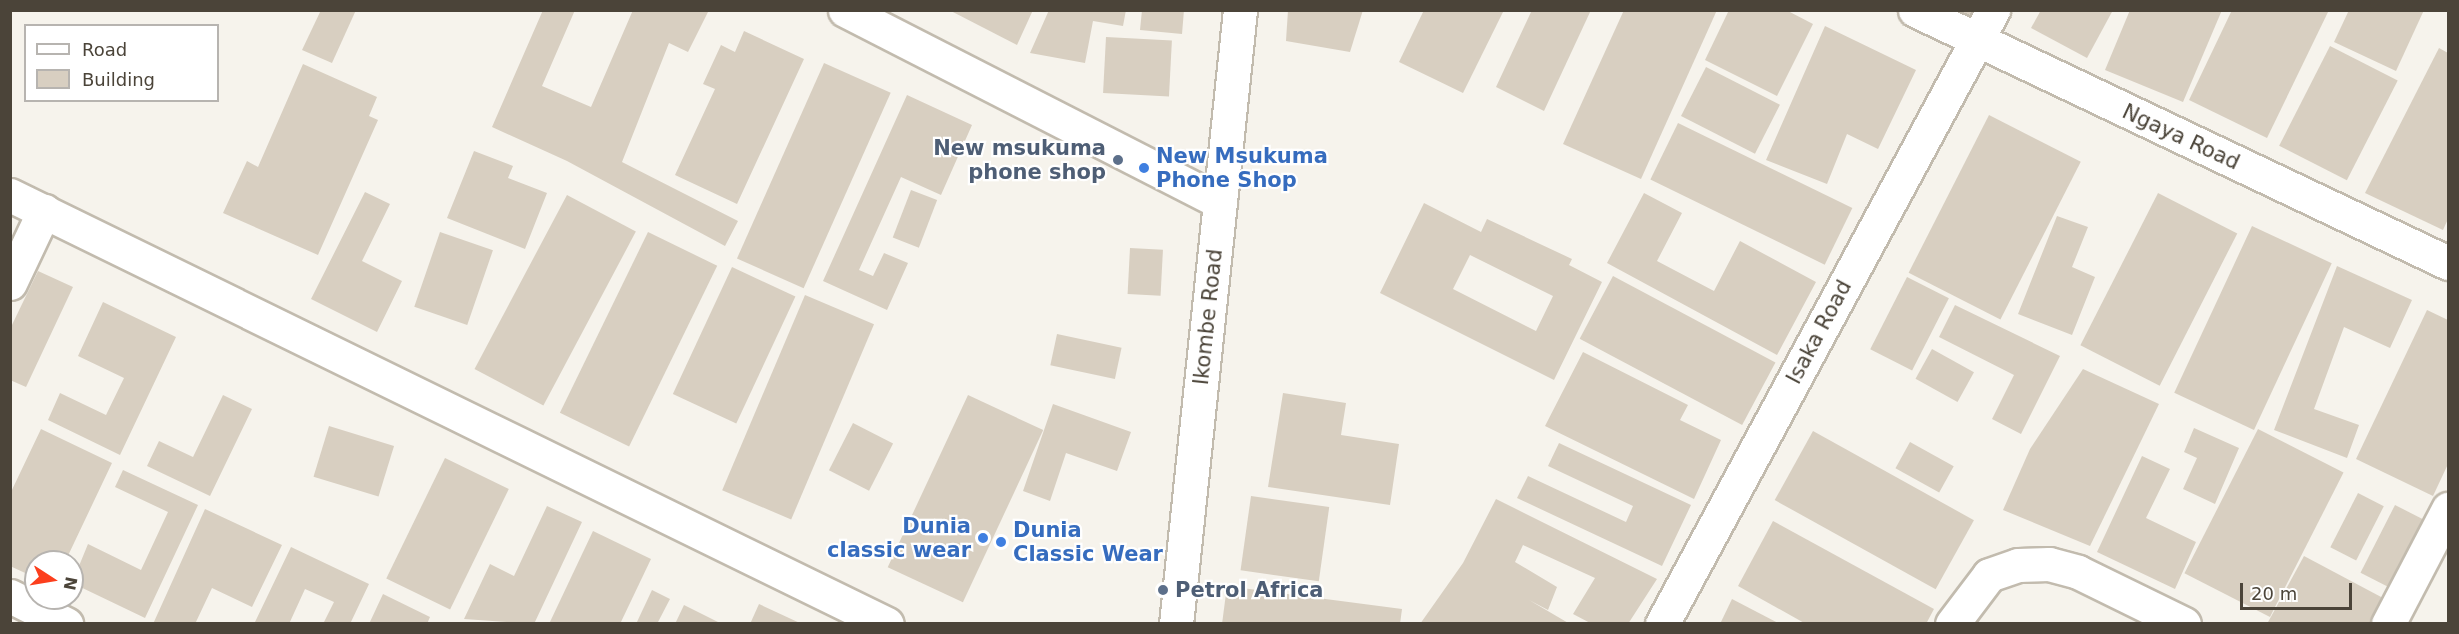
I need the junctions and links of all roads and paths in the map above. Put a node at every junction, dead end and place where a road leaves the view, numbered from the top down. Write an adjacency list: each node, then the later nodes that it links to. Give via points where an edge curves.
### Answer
1 (845, 10): 7 (street)
2 (1240, 10): 7 (street, Ikombe Road)
3 (1915, 10): 5 (street, Ngaya Road)
4 (1993, 10): 5 (street, Isaka Road)
5 (1977, 41): 9 (street, Ngaya Road); 16 (street, Isaka Road)
6 (10, 195): 8 (street)
7 (1220, 202): 15 (street, Ikombe Road)
8 (44, 211): 10 (street); 14 (street)
9 (2448, 263)
10 (10, 283)
11 (2448, 509): 19 (street)
12 (10, 596): 13 (street)
13 (66, 624)
14 (887, 624)
15 (1176, 624)
16 (1662, 624)
17 (1952, 624): 18 (street, via 1989,575 2018,565 2049,564 2078,572)
18 (2184, 624)
19 (2388, 624)

